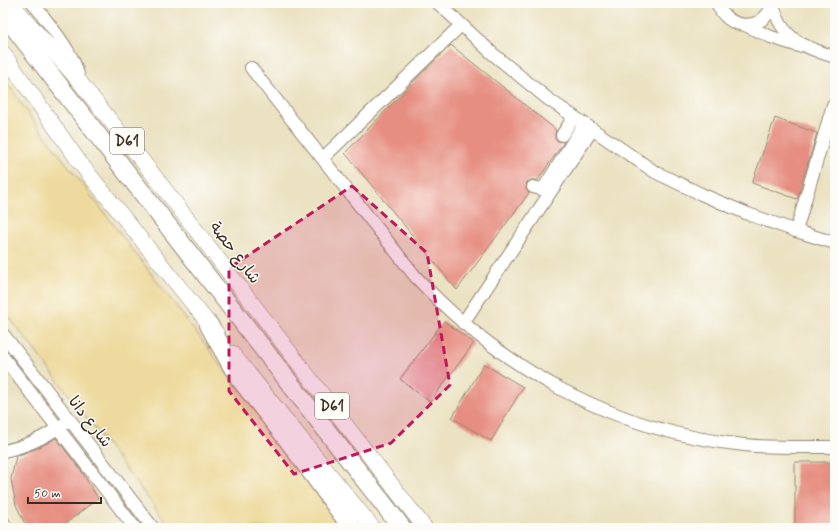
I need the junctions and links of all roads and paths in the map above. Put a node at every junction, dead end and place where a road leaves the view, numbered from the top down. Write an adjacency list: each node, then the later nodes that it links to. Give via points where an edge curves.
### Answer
1 (11, 3): 13 (main road, شارع حصة / D61)
2 (34, 3): 13 (street, via 72,57)
3 (438, 3): 7 (street)
4 (717, 3): 8 (street, via 727,19)
5 (773, 3): 8 (street, via 762,20); 9 (street, via 783,27 795,40)
6 (3, 13): 34 (highway)
7 (461, 25): 15 (street, via 520,77); 16 (street)
8 (745, 25): 9 (street, via 784,42)
9 (812, 49): 11 (street)
10 (3, 53): 21 (main road, D61, via 80,163)
11 (835, 57)
12 (251, 68): 16 (street)
13 (79, 82): 35 (main road, شارع حصة / D61, via 173,199)
14 (833, 105): 18 (street)
15 (584, 124): 17 (street, via 565,142 546,186 541,189); 18 (street, via 655,172 730,207); 20 (street)
16 (323, 158): 20 (street, via 416,276)
17 (533, 188)
18 (796, 231): 19 (street)
19 (835, 243)
20 (463, 323): 26 (street, via 508,358 552,384 597,406 639,422 694,436 744,444)
21 (209, 325): 32 (highway, via 240,379); 33 (main road, D61)
22 (3, 334): 24 (street, شارع دانا)
23 (3, 357): 25 (street, شارع دانا)
24 (70, 420): 25 (street); 31 (street, شارع دانا)
25 (59, 428): 27 (street, via 26,445); 30 (street, شارع دانا)
26 (835, 447)
27 (3, 451)
28 (3, 522): 29 (street)
29 (6, 528)
30 (135, 528)
31 (153, 528)
32 (352, 528)
33 (373, 528)
34 (402, 528)
35 (425, 528)

